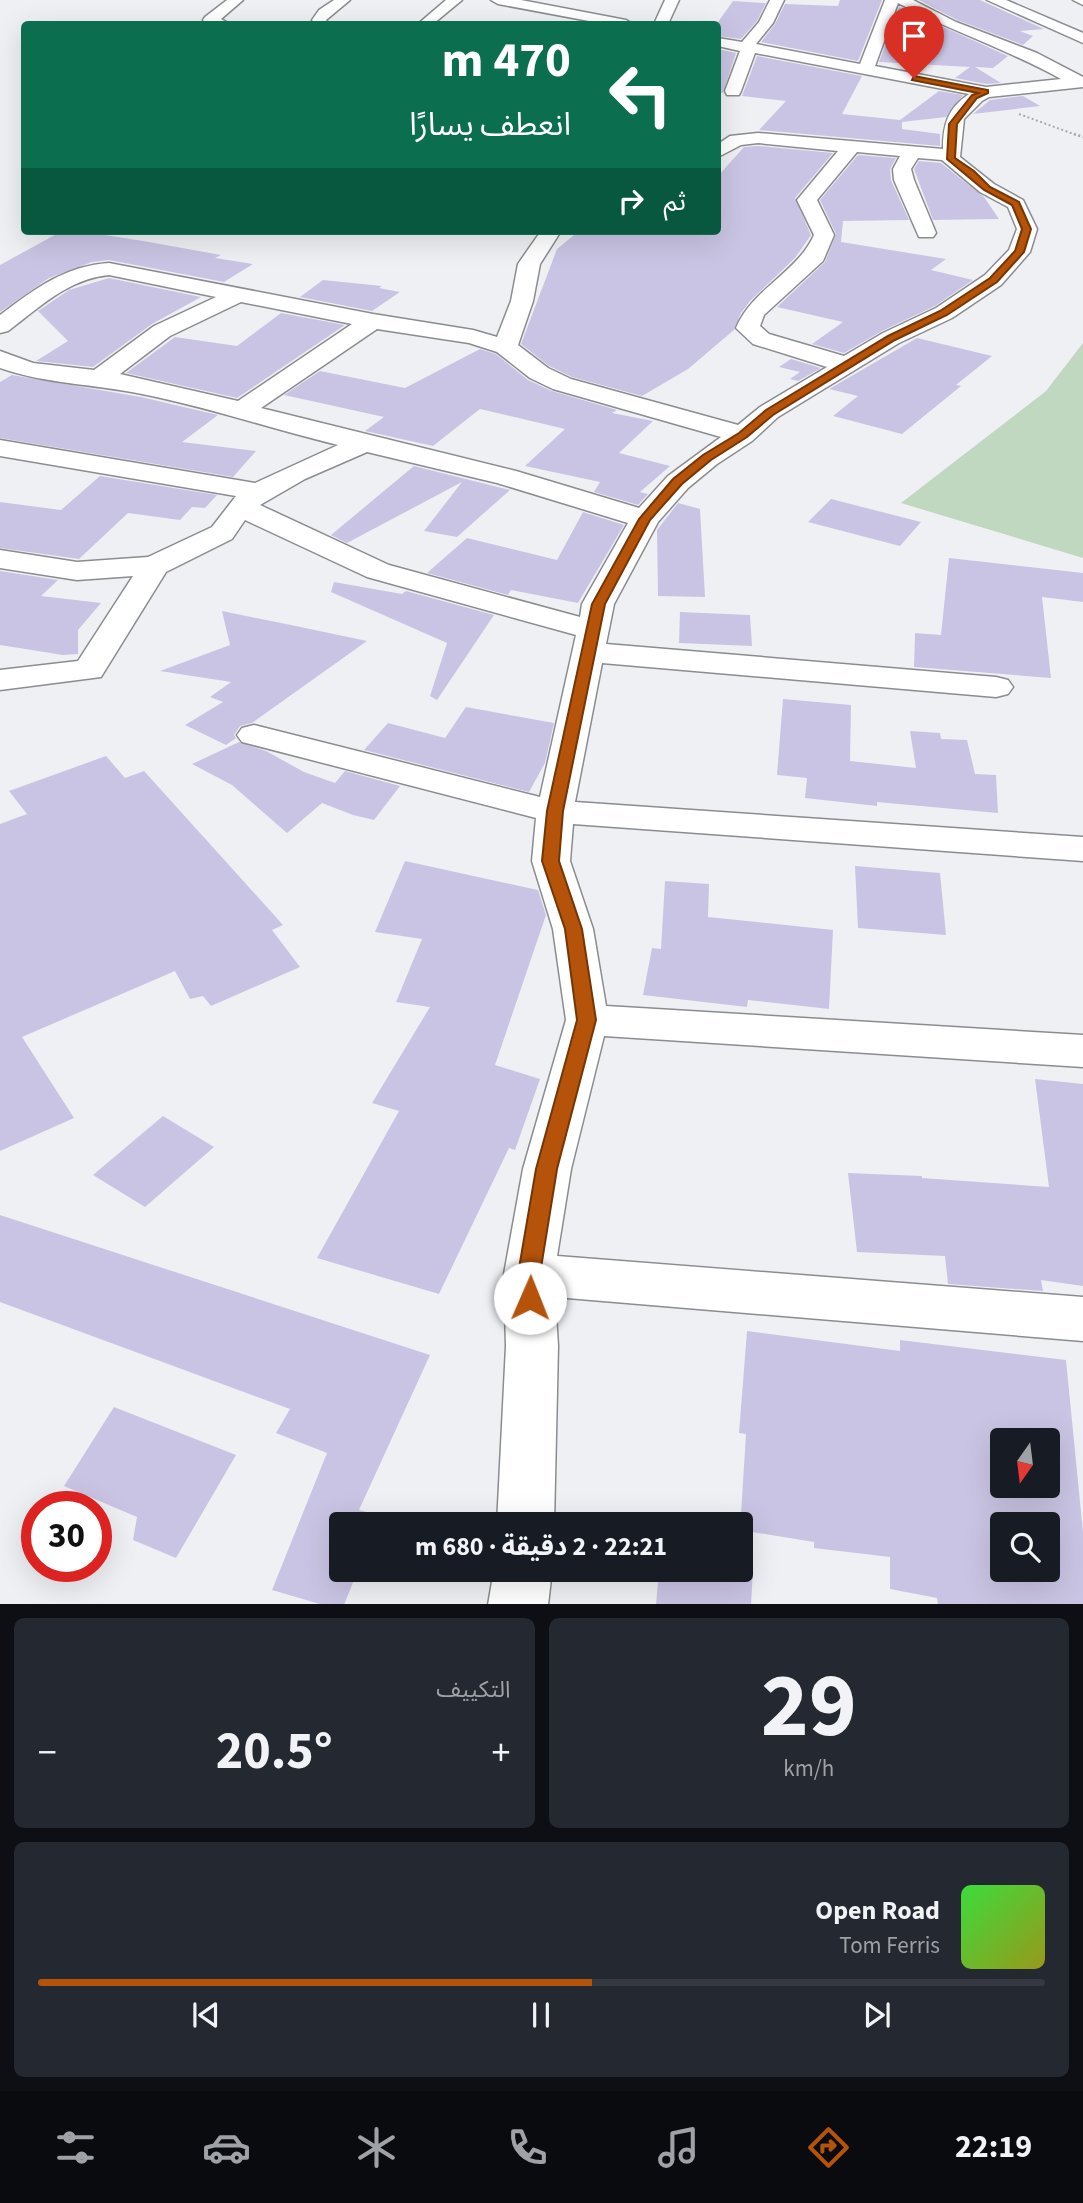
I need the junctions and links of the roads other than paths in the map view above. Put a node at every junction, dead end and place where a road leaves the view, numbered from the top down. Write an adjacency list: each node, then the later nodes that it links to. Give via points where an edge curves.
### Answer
1 (236, 0): 12 (street)
2 (343, 0): 13 (street)
3 (455, 0): 14 (street)
4 (498, 0): 10 (street)
5 (671, 0): 17 (street)
6 (777, 0): 21 (street)
7 (892, 0): 24 (street)
8 (902, 0): 22 (street)
9 (994, 0): 18 (street)
10 (555, 5): 11 (street)
11 (605, 20): 15 (street); 16 (street)
12 (213, 21)
13 (320, 21)
14 (429, 21)
15 (600, 21)
16 (610, 21)
17 (661, 21)
18 (1083, 38)
19 (721, 43): 21 (street)
20 (721, 51): 21 (street)
21 (751, 56): 24 (street); 25 (street)
22 (1031, 56): 23 (street); 23 (street)
23 (1074, 64): 26 (street)
24 (866, 69): 26 (street)
25 (733, 91)
26 (976, 98): 30 (street, via 953,124)
27 (852, 146): 28 (street, via 745,139); 29 (street); 38 (street, via 807,200 824,235 815,256 754,312 748,328 761,339)
28 (721, 150)
29 (911, 153): 30 (street); 31 (street, via 902,169 904,180)
30 (951, 155): 38 (street, via 987,188 1016,204 1027,229 1019,252 993,280 944,313)
31 (926, 233)
32 (548, 235): 36 (street, via 529,264 522,301)
33 (237, 295): 34 (street); 35 (street, via 93,268 29,302); 39 (street, via 162,331)
34 (373, 321): 36 (street, via 473,337); 40 (street)
35 (0, 326)
36 (505, 347): 41 (street, via 562,384)
37 (0, 358): 39 (street, via 14,366)
38 (847, 365): 41 (street, via 769,412)
39 (99, 378): 40 (street)
40 (242, 410): 42 (street)
41 (743, 435): 45 (street, via 678,482)
42 (364, 443): 44 (street, via 295,473); 45 (street, via 506,477)
43 (0, 448): 44 (street, via 175,476)
44 (250, 500): 47 (street, via 222,533); 48 (street, via 378,571)
45 (645, 519): 48 (street, via 598,604)
46 (0, 558): 47 (street, via 76,571)
47 (155, 566): 49 (street, via 89,670)
48 (591, 641): 50 (street); 52 (street)
49 (0, 680)
50 (996, 687)
51 (254, 735): 52 (street)
52 (555, 811): 53 (street); 54 (street, via 551,861 573,929)
53 (1083, 849)
54 (587, 1020): 55 (street); 56 (street, via 547,1169)
55 (1083, 1051)
56 (529, 1274): 57 (street); 58 (street, via 532,1346)
57 (1083, 1319)
58 (525, 1512)
59 (521, 1582): 60 (street)
60 (518, 1604)

